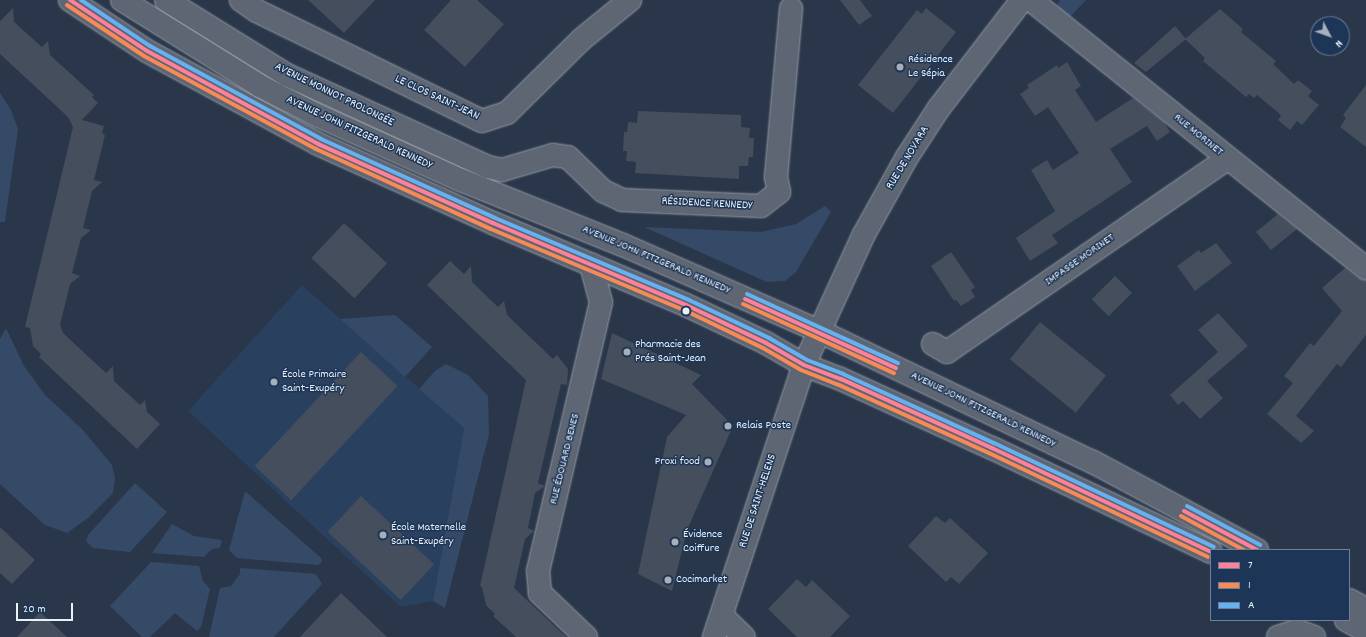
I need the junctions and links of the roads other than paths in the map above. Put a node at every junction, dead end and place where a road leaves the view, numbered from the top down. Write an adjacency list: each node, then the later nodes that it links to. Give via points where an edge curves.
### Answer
1 (70, 0): 11 (street, AVENUE JOHN FITZGERALD KENNEDY, via 147,51 318,144 492,223)
2 (122, 0): 13 (street, AVENUE JOHN FITZGERALD KENNEDY, via 254,82 319,116 461,180 623,245)
3 (166, 0): 10 (street, AVENUE MONNOT PROLONGÉE, via 287,75)
4 (241, 0): 5 (street, LE CLOS SAINT-JEAN, via 257,11 482,121 507,113 582,39)
5 (630, 0)
6 (1022, 0): 13 (street, RUE DE NOVARA, via 939,108 907,158 863,236)
7 (1032, 0): 9 (street, RUE MORINET)
8 (791, 9): 10 (street, RÉSIDENCE KENNEDY, via 776,177 779,192 761,206 622,200 603,191 568,157 553,155 502,170)
9 (1227, 159): 12 (street, RUE MORINET); 14 (street, IMPASSE MORINET, via 948,352)
10 (488, 167)
11 (591, 264): 15 (street, AVENUE JOHN FITZGERALD KENNEDY, via 766,343); 23 (street, RUE ÉDOUARD BENES, via 601,302 538,571 540,593)
12 (1366, 268)
13 (819, 331): 15 (street, RUE DE NOVARA); 16 (street, AVENUE JOHN FITZGERALD KENNEDY, via 1093,462)
14 (933, 344)
15 (804, 365): 17 (street, AVENUE JOHN FITZGERALD KENNEDY, via 841,379 992,448); 20 (street, RUE DE SAINT-HELENS)
16 (1255, 549)
17 (1210, 552)
18 (1350, 601): 19 (street)
19 (1366, 609)
20 (722, 616): 24 (street, RUE DE SAINT-HELENS); 25 (street)
21 (1348, 621): 22 (street)
22 (1366, 631)
23 (586, 637)
24 (714, 637)
25 (744, 637)
26 (1278, 637): 27 (street, via 1297,631)
27 (1314, 637)

